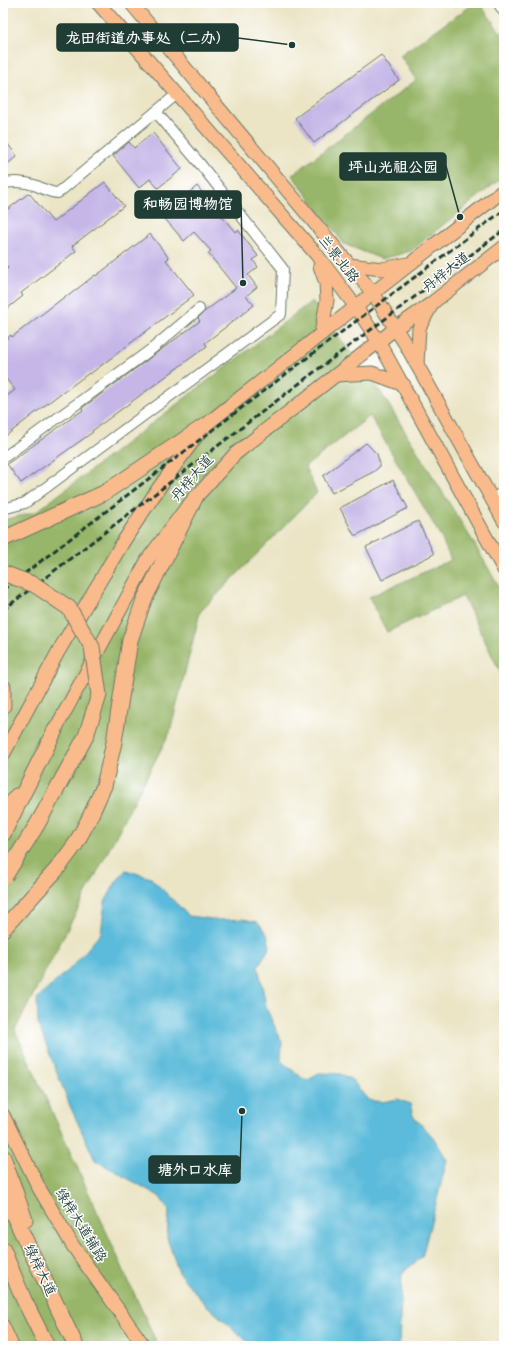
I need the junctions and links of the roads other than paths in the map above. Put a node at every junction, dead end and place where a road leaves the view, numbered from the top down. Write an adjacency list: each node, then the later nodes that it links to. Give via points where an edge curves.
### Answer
1 (98, 3): 5 (main road, 兰景北路)
2 (131, 3): 9 (main road, 兰景北路)
3 (498, 3): 4 (street)
4 (504, 12)
5 (177, 94): 6 (street); 10 (main road, 兰景北路)
6 (156, 112): 7 (street, via 58,193 18,181); 30 (street, via 283,269 281,314 25,503)
7 (3, 184)
8 (504, 190): 14 (main road, 丹梓大道)
9 (320, 231): 10 (main road); 13 (main road, 兰景北路)
10 (306, 243): 12 (main road, 兰景北路)
11 (504, 247): 16 (main road, 丹梓大道)
12 (316, 254): 17 (main road, 兰景北路); 20 (main road, via 326,283 327,300)
13 (349, 264): 14 (main road, via 382,269); 15 (main road, 兰景北路)
14 (410, 264): 15 (main road, 丹梓大道)
15 (373, 293): 17 (main road, 丹梓大道); 19 (main road, 兰景北路)
16 (432, 303): 19 (main road, 丹梓大道); 22 (main road, via 419,328)
17 (356, 307): 20 (main road, 丹梓大道); 21 (main road, 兰景北路)
18 (199, 309): 26 (street, via 153,348)
19 (396, 328): 21 (main road, 丹梓大道); 22 (main road, 兰景北路)
20 (321, 334): 25 (main road, 丹梓大道)
21 (379, 342): 23 (main road, 丹梓大道); 24 (main road, 兰景北路)
22 (417, 365): 29 (main road, 兰景北路)
23 (336, 375): 24 (main road, via 372,373); 28 (main road, 丹梓大道, via 235,454)
24 (404, 385): 33 (main road, 兰景北路)
25 (203, 427): 32 (highway, via 104,493); 38 (main road, 丹梓大道, via 123,542 58,652)
26 (3, 458)
27 (504, 491): 29 (street)
28 (195, 498): 37 (main road, 丹梓大道, via 148,559); 42 (highway, via 144,600 130,640 114,742 104,786 75,845)
29 (492, 500): 31 (main road, 兰景北路)
30 (3, 509)
31 (504, 521)
32 (3, 539)
33 (504, 570)
34 (3, 573): 41 (highway, bridge, via 35,585 69,608 92,647 99,695 86,736)
35 (3, 687): 36 (highway)
36 (3, 706)
37 (55, 730): 39 (main road, 丹梓大道); 40 (highway)
38 (3, 755)
39 (3, 816)
40 (3, 834)
41 (4, 878)
42 (3, 929)
43 (3, 1115): 54 (main road, 绿梓大道辅路, via 39,1188 69,1239)
44 (3, 1157): 48 (highway)
45 (3, 1193): 48 (highway, 绿梓大道)
46 (3, 1250): 49 (highway, 绿梓大道)
47 (3, 1270): 49 (highway)
48 (48, 1287): 53 (highway, 绿梓大道)
49 (24, 1300): 52 (highway, 绿梓大道)
50 (3, 1326): 51 (main road)
51 (12, 1346)
52 (47, 1346)
53 (76, 1346)
54 (144, 1346)

